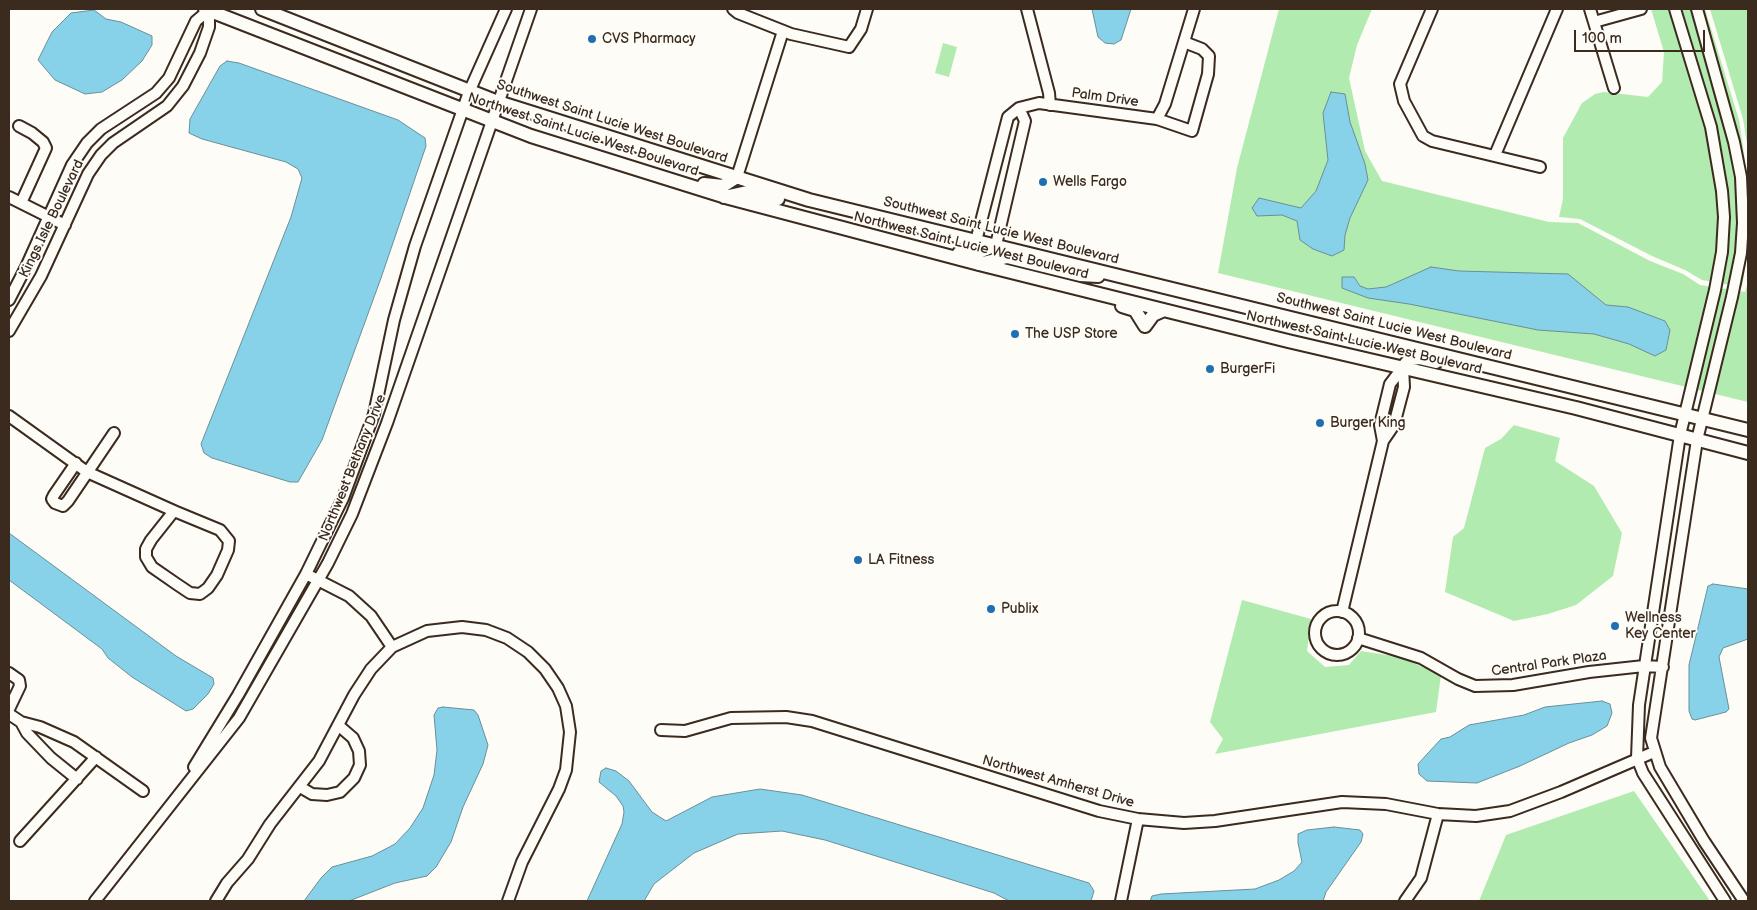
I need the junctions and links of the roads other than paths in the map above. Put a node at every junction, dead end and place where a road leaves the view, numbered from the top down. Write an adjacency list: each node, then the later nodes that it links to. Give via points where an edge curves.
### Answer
1 (208, 9): 23 (main road, Northwest Saint Lucie West Boulevard); 39 (street, Kings Isle Boulevard, via 196,21 168,78 156,92 87,142 72,164); 40 (street, Kings Isle Boulevard, via 209,27 183,86 167,106 101,155 88,174)
2 (262, 9): 19 (main road, Southwest Saint Lucie West Boulevard)
3 (506, 9): 19 (street, Northwest Bethany Drive)
4 (531, 9): 20 (street, Northwest Bethany Drive)
5 (734, 9): 16 (street)
6 (867, 9): 16 (street, via 861,29 849,46)
7 (1028, 9): 21 (street, Palm Drive)
8 (1194, 9): 17 (street)
9 (1432, 9): 29 (street, via 1400,84 1404,101 1422,136)
10 (1557, 9): 29 (street)
11 (1590, 9): 15 (street)
12 (1641, 9): 15 (street)
13 (1675, 9): 52 (street, via 1711,127 1724,217 1715,290)
14 (1697, 9): 54 (street, via 1734,142 1743,223 1734,288)
15 (1594, 22): 18 (street)
16 (783, 31): 31 (street)
17 (1184, 42): 24 (street, via 1165,104); 24 (street, Palm Drive, via 1202,49 1209,56 1208,74 1192,131)
18 (1614, 88)
19 (469, 92): 20 (main road, Southwest Saint Lucie West Boulevard); 23 (street, Northwest Bethany Drive)
20 (498, 102): 25 (street, Northwest Bethany Drive); 31 (main road, Southwest Saint Lucie West Boulevard)
21 (1050, 105): 22 (street, Palm Drive, via 1039,103); 24 (street, Palm Drive)
22 (1020, 108): 27 (street, via 1008,117); 28 (street, via 1025,121)
23 (462, 111): 25 (main road, Northwest Saint Lucie West Boulevard); 63 (street, Northwest Bethany Drive, via 415,246 394,320 374,414 343,498)
24 (1157, 119)
25 (492, 122): 32 (main road, Northwest Saint Lucie West Boulevard); 64 (street, Northwest Bethany Drive, via 387,423 352,514)
26 (19, 126): 36 (street, via 32,133 46,148)
27 (1001, 144): 28 (street); 35 (street)
28 (1018, 148): 37 (street)
29 (1494, 156): 30 (street)
30 (1540, 167)
31 (737, 177): 32 (main road, via 723,186); 38 (main road, Southwest Saint Lucie West Boulevard)
32 (664, 178): 34 (main road, Northwest Saint Lucie West Boulevard)
33 (9, 197): 36 (street)
34 (724, 197): 38 (main road, via 756,193 823,210); 43 (main road, Northwest Saint Lucie West Boulevard)
35 (986, 201): 37 (street); 41 (street)
36 (21, 203): 39 (street)
37 (1005, 205): 42 (street)
38 (851, 210): 41 (main road, Southwest Saint Lucie West Boulevard)
39 (49, 217): 40 (street); 47 (street, Kings Isle Boulevard)
40 (65, 225): 49 (street, Kings Isle Boulevard, via 41,276)
41 (976, 241): 42 (main road, Southwest Saint Lucie West Boulevard)
42 (996, 245): 43 (main road, via 974,254); 45 (main road, Southwest Saint Lucie West Boulevard)
43 (917, 248): 44 (main road, Northwest Saint Lucie West Boulevard)
44 (979, 264): 45 (main road, via 1007,257 1086,276); 46 (main road, Northwest Saint Lucie West Boulevard)
45 (1112, 273): 51 (main road, Southwest Saint Lucie West Boulevard)
46 (1054, 282): 48 (main road, Northwest Saint Lucie West Boulevard); 48 (main road, via 1070,293 1135,310 1145,326 1153,315)
47 (9, 300)
48 (1164, 310): 50 (main road, Northwest Saint Lucie West Boulevard)
49 (9, 331)
50 (1403, 367): 51 (main road, via 1410,359 1419,358 1466,368); 57 (main road, Northwest Saint Lucie West Boulevard); 65 (street, via 1404,387 1394,425 1383,441)
51 (1493, 367): 52 (main road, Southwest Saint Lucie West Boulevard)
52 (1685, 415): 54 (main road, Southwest Saint Lucie West Boulevard); 57 (street)
53 (9, 416): 60 (street)
54 (1702, 419): 55 (main road, Southwest Saint Lucie West Boulevard); 58 (street)
55 (1748, 430)
56 (114, 433): 61 (street)
57 (1680, 435): 58 (main road, Northwest Saint Lucie West Boulevard); 68 (street)
58 (1697, 440): 59 (main road, Northwest Saint Lucie West Boulevard); 69 (street)
59 (1748, 453)
60 (76, 464): 61 (street); 61 (street, via 54,494 55,504 63,506)
61 (87, 472): 62 (street)
62 (174, 511): 62 (street, via 151,540 146,557 152,567 178,585 190,593 200,594 217,575 229,540 220,530)
63 (306, 574): 64 (street); 83 (street, Northwest Bethany Drive, via 238,695)
64 (320, 580): 67 (street, via 349,596 371,616); 83 (street, Northwest Bethany Drive, via 239,718)
65 (1342, 612): 66 (street, via 1357,625); 66 (street, via 1328,614 1317,624 1318,645 1330,654 1344,654 1351,650)
66 (1358, 638): 68 (street, Central Park Plaza, via 1421,658 1475,686 1513,685)
67 (392, 647): 74 (street, via 371,668); 88 (street, via 427,632 462,627 486,630 528,652 558,688 566,706 570,732 566,770 522,862)
68 (1644, 666): 69 (street, Central Park Plaza); 78 (street)
69 (1663, 668): 76 (street, via 1651,738)
70 (9, 673): 71 (street, via 19,680 20,686)
71 (9, 709)
72 (9, 714): 73 (street)
73 (21, 722): 77 (street, via 40,726); 79 (street, via 51,758)
74 (338, 725): 80 (street, via 319,761); 80 (street, via 353,738 359,751 360,765 354,778 340,792 326,796 312,794)
75 (661, 730): 84 (street, Northwest Amherst Drive, via 686,731 731,718 786,717 812,721 1090,808)
76 (1654, 752): 78 (street, Northwest Amherst Drive); 92 (street, via 1704,841)
77 (96, 757): 79 (street); 81 (street)
78 (1637, 758): 82 (street, Northwest Amherst Drive, via 1510,811 1476,816); 91 (street, via 1643,773)
79 (77, 779): 85 (street)
80 (300, 787): 87 (street)
81 (143, 791)
82 (1438, 814): 84 (street, Northwest Amherst Drive, via 1386,804 1342,802 1215,821 1184,823); 90 (street, via 1424,870)
83 (160, 817): 86 (street, Northwest Bethany Drive)
84 (1138, 819): 89 (street)
85 (20, 841)
86 (95, 901)
87 (216, 901)
88 (508, 901)
89 (1121, 901)
90 (1405, 901)
91 (1725, 901)
92 (1744, 901)

